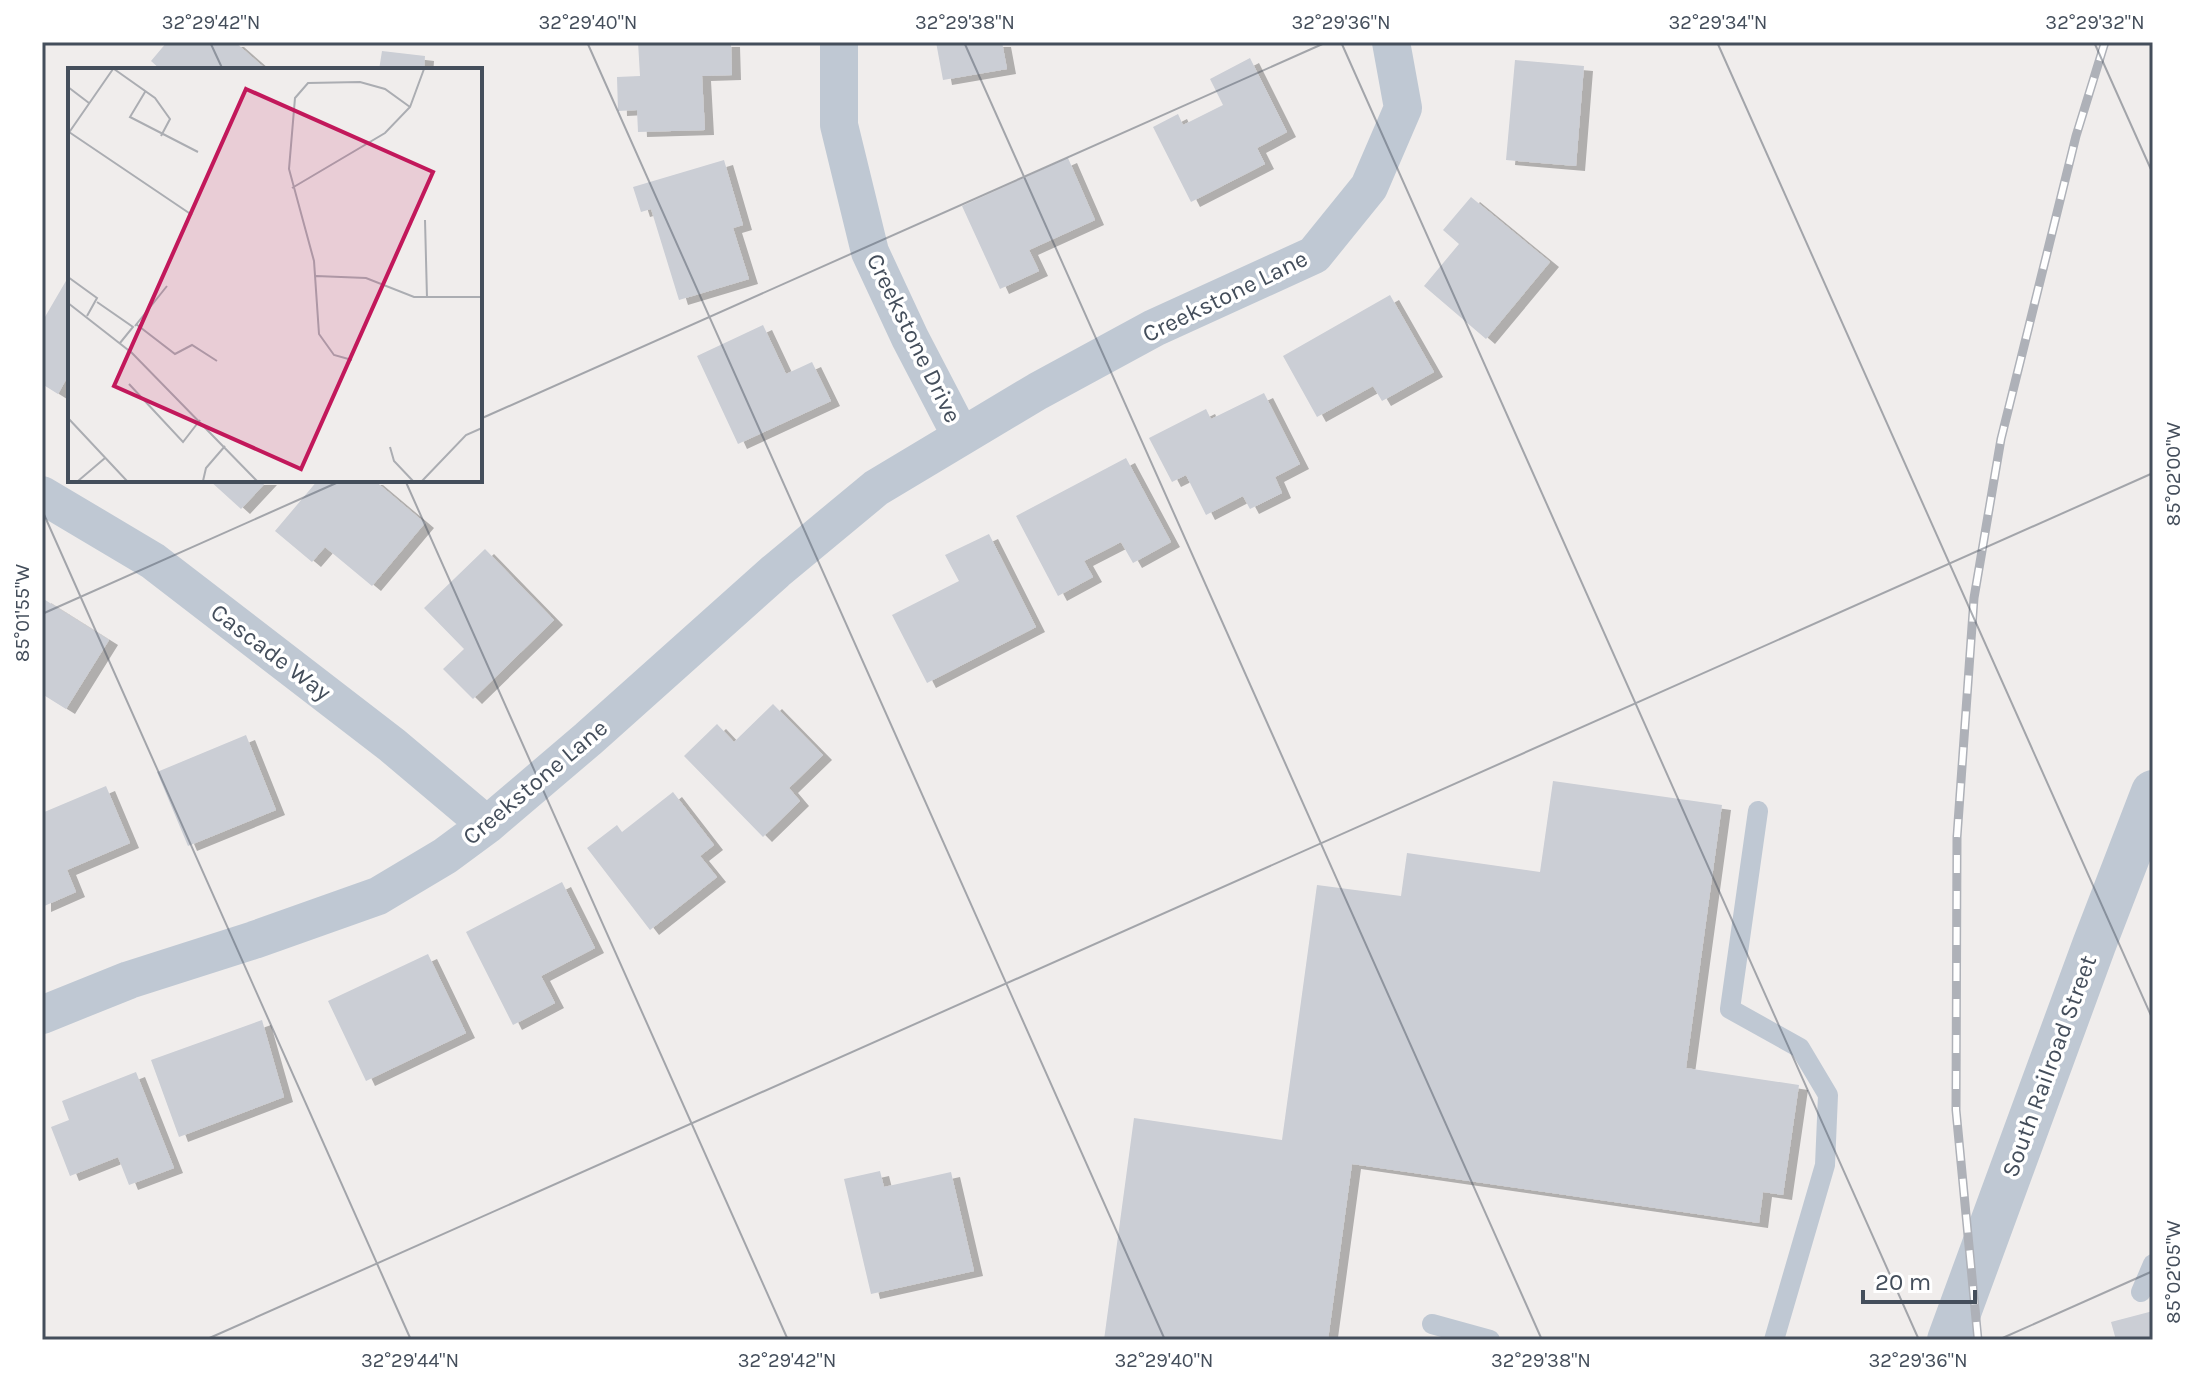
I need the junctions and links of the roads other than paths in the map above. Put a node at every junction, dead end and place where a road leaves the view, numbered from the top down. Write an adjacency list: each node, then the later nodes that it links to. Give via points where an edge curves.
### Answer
1 (839, 42): 4 (street, Creekstone Drive, via 839,125 870,252)
2 (1391, 42): 3 (street, Creekstone Lane, via 1403,108 1369,187 1314,255 1154,328)
3 (1052, 384): 4 (street, Creekstone Drive)
4 (961, 436): 8 (street, Creekstone Lane, via 876,488)
5 (42, 495): 8 (street, Cascade Way, via 153,561)
6 (2153, 792): 15 (street, South Railroad Street)
7 (1758, 811): 14 (lane, via 1730,1009 1800,1048 1828,1095 1825,1165)
8 (487, 825): 9 (street, Creekstone Lane, via 378,896)
9 (42, 1015)
10 (2153, 1264): 11 (lane)
11 (2141, 1292)
12 (1432, 1324): 13 (lane)
13 (1490, 1340)
14 (1774, 1340)
15 (1949, 1340)

